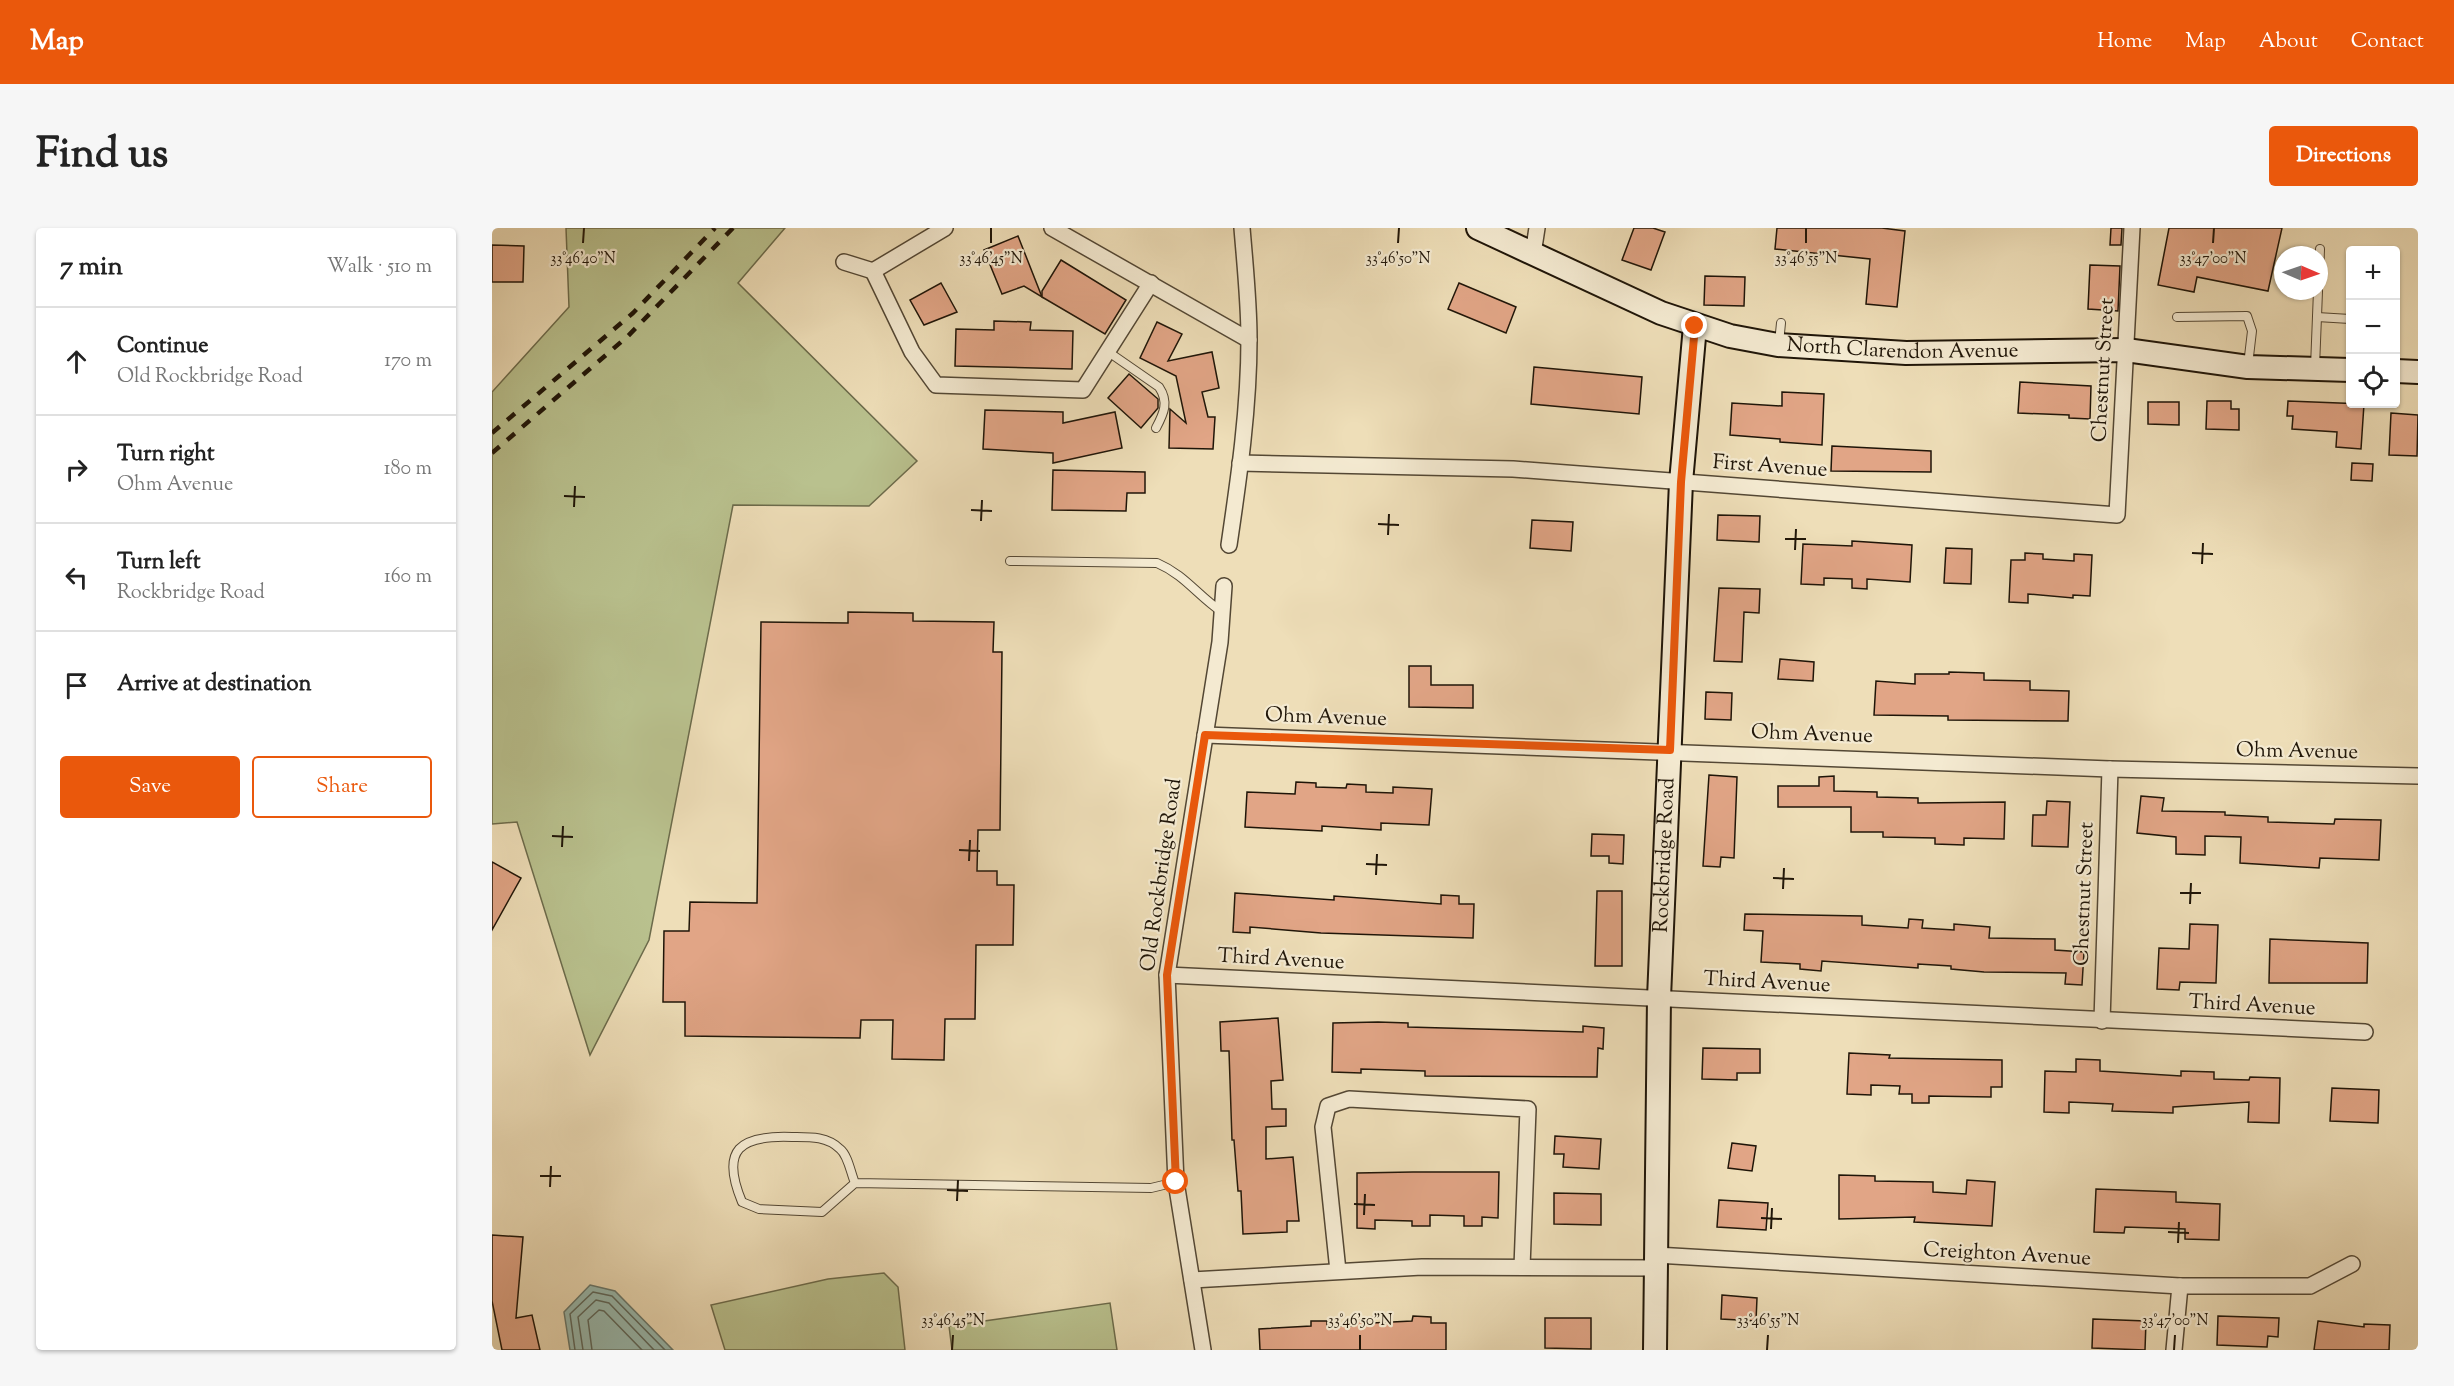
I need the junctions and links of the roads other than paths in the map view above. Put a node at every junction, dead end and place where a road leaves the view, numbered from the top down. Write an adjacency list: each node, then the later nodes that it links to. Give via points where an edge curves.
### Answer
1 (945, 228): 9 (street)
2 (1052, 228): 10 (street)
3 (1242, 228): 16 (street)
4 (1478, 228): 7 (street, North Clarendon Avenue)
5 (1537, 228): 7 (street)
6 (2132, 228): 18 (street, Chestnut Street)
7 (1533, 254): 15 (street, North Clarendon Avenue, via 1577,278)
8 (844, 262): 9 (street)
9 (873, 271): 17 (street, via 912,352 936,385 1083,390)
10 (1151, 283): 16 (street); 17 (street)
11 (2319, 300): 13 (lane)
12 (2177, 317): 19 (lane, via 2247,316 2252,331)
13 (2318, 317): 14 (lane); 20 (lane)
14 (2346, 319)
15 (1695, 326): 18 (street, North Clarendon Avenue, via 1730,336 1780,334 1817,345 1906,353); 26 (street, Rockbridge Road, via 1688,368)
16 (1249, 340): 25 (street)
17 (1107, 351): 24 (lane, via 1159,387 1165,396 1164,412)
18 (2126, 351): 19 (street, North Clarendon Avenue); 27 (street, Chestnut Street)
19 (2248, 366): 20 (street, North Clarendon Avenue)
20 (2315, 369): 21 (street, North Clarendon Avenue)
21 (2346, 370)
22 (2400, 371): 23 (street)
23 (2418, 372)
24 (1156, 428)
25 (1240, 463): 26 (street, First Avenue, via 1480,467); 28 (street)
26 (1681, 482): 27 (street, First Avenue); 33 (street, Rockbridge Road)
27 (2117, 515)
28 (1229, 545)
29 (1010, 561): 31 (lane, via 1157,563 1178,572 1200,597)
30 (1224, 586): 31 (street, Old Rockbridge Road)
31 (1222, 612): 32 (street, Old Rockbridge Road)
32 (1205, 735): 33 (street, Ohm Avenue); 36 (street, Old Rockbridge Road)
33 (1670, 750): 34 (street, Ohm Avenue); 37 (street, Rockbridge Road)
34 (2110, 769): 35 (street, Ohm Avenue); 38 (street, Chestnut Street)
35 (2418, 776)
36 (1167, 975): 37 (street, Third Avenue); 40 (street, Old Rockbridge Road)
37 (1659, 999): 38 (street, Third Avenue); 42 (street, Rockbridge Road)
38 (2102, 1021): 39 (street, Third Avenue)
39 (2365, 1032)
40 (1176, 1182): 41 (lane, via 1151,1188); 46 (street, Old Rockbridge Road)
41 (855, 1183): 41 (lane, via 822,1212 759,1209 742,1202 733,1180 733,1162 743,1144 763,1136 820,1137 842,1149)
42 (1656, 1262): 44 (street, Creighton Avenue); 47 (street, Creighton Avenue); 49 (street, Rockbridge Road)
43 (2352, 1264): 47 (street, Creighton Avenue, via 2310,1286)
44 (1522, 1267): 45 (street, Creighton Avenue, via 1422,1266); 45 (street, via 1528,1109 1348,1099 1328,1106 1323,1127)
45 (1338, 1271): 46 (street, Creighton Avenue)
46 (1192, 1280): 48 (street, Old Rockbridge Road)
47 (2180, 1286): 50 (street)
48 (1203, 1350)
49 (1655, 1350)
50 (2174, 1350)

